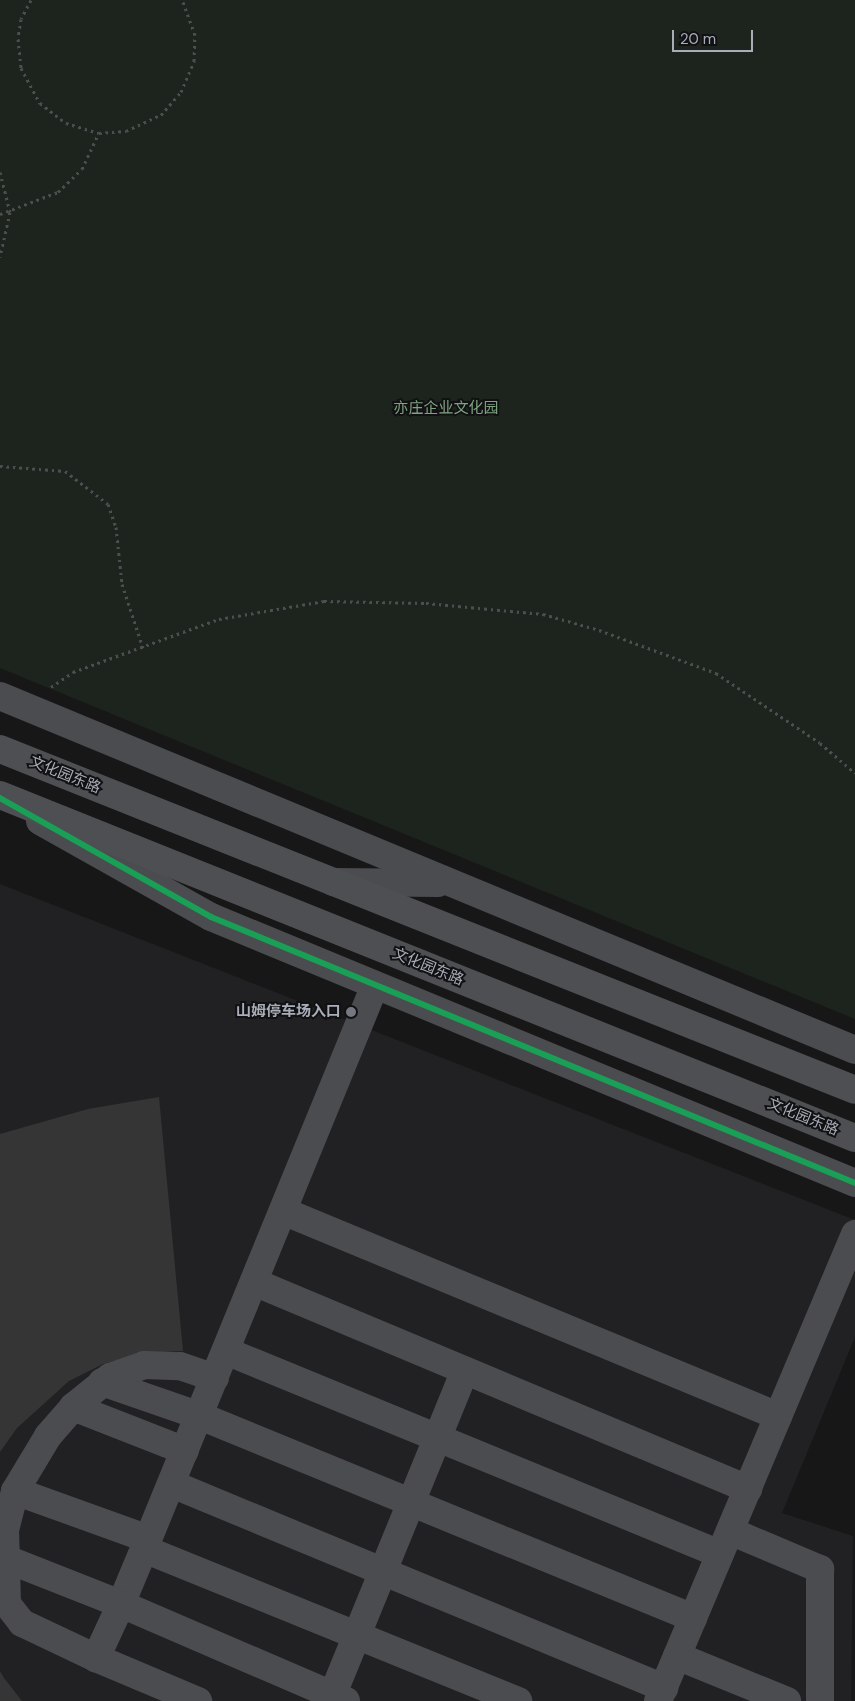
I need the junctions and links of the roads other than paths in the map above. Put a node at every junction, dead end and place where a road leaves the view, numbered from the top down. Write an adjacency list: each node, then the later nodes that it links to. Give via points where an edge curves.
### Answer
1 (12, 701): 5 (street)
2 (0, 749): 4 (main road, 文化园东路)
3 (0, 797): 6 (street, via 210,917); 9 (main road, 文化园东路)
4 (333, 882): 5 (street); 8 (main road, 文化园东路)
5 (452, 883): 7 (street)
6 (375, 985): 10 (street); 11 (street)
7 (855, 1050)
8 (855, 1090)
9 (855, 1138)
10 (855, 1183)
11 (283, 1211): 13 (street); 20 (street)
12 (855, 1234): 20 (street)
13 (254, 1282): 14 (street); 15 (street)
14 (226, 1351): 16 (street); 25 (street)
15 (465, 1371): 23 (street); 34 (street)
16 (215, 1378): 17 (street, via 180,1366 144,1365); 19 (street)
17 (102, 1382): 18 (street); 19 (street)
18 (73, 1407): 21 (street); 24 (street, via 48,1436)
19 (200, 1416): 21 (street); 29 (street)
20 (778, 1416): 23 (street)
21 (185, 1451): 22 (street)
22 (172, 1484): 26 (street); 32 (street)
23 (748, 1489): 25 (street)
24 (16, 1491): 26 (street); 27 (street, via 5,1530)
25 (725, 1543): 29 (street); 38 (street, via 820,1569)
26 (146, 1544): 28 (street); 36 (street)
27 (4, 1558): 28 (street); 31 (street, via 7,1604 22,1623)
28 (121, 1604): 31 (street); 35 (street)
29 (694, 1618): 30 (street)
30 (677, 1656): 32 (street); 37 (street)
31 (96, 1658): 33 (street)
32 (661, 1695)
33 (198, 1701)
34 (330, 1701)
35 (346, 1701)
36 (518, 1701)
37 (787, 1701)
38 (820, 1701)

